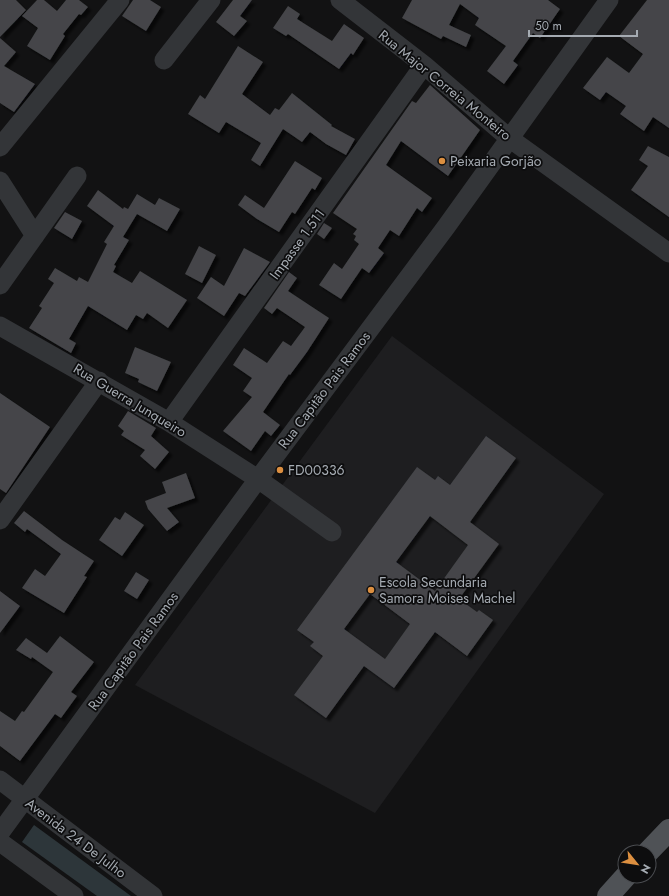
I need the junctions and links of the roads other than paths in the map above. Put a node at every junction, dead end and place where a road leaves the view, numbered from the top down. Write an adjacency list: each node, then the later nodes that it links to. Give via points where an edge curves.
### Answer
1 (120, 0): 8 (street)
2 (211, 0): 5 (street)
3 (340, 0): 6 (street, Rua Major Correia Monteiro)
4 (610, 0): 7 (street, Rua Capitão Pais Ramos)
5 (164, 60)
6 (424, 65): 7 (street, Rua Major Correia Monteiro); 16 (street, Impasse 1.511)
7 (509, 138): 12 (street, Rua Major Correia Monteiro); 17 (street, Rua Capitão Pais Ramos, via 446,227)
8 (0, 147)
9 (77, 176): 11 (street)
10 (0, 181): 11 (street)
11 (35, 236): 13 (street)
12 (669, 253)
13 (0, 285)
14 (0, 326): 15 (street, Rua Guerra Junqueiro)
15 (99, 381): 16 (street, Rua Guerra Junqueiro); 18 (street)
16 (169, 422): 17 (street, Rua Guerra Junqueiro)
17 (258, 479): 19 (street, Rua Guerra Junqueiro); 21 (street, Rua Capitão Pais Ramos)
18 (0, 520)
19 (332, 532)
20 (0, 780): 21 (street, Avenida 24 De Julho)
21 (24, 798): 23 (street, Rua Capitão Pais Ramos); 28 (street, Avenida 24 De Julho)
22 (669, 830): 25 (main road)
23 (0, 833)
24 (0, 842): 27 (street)
25 (656, 844)
26 (619, 884): 29 (main road)
27 (74, 896)
28 (153, 896)
29 (608, 896)

